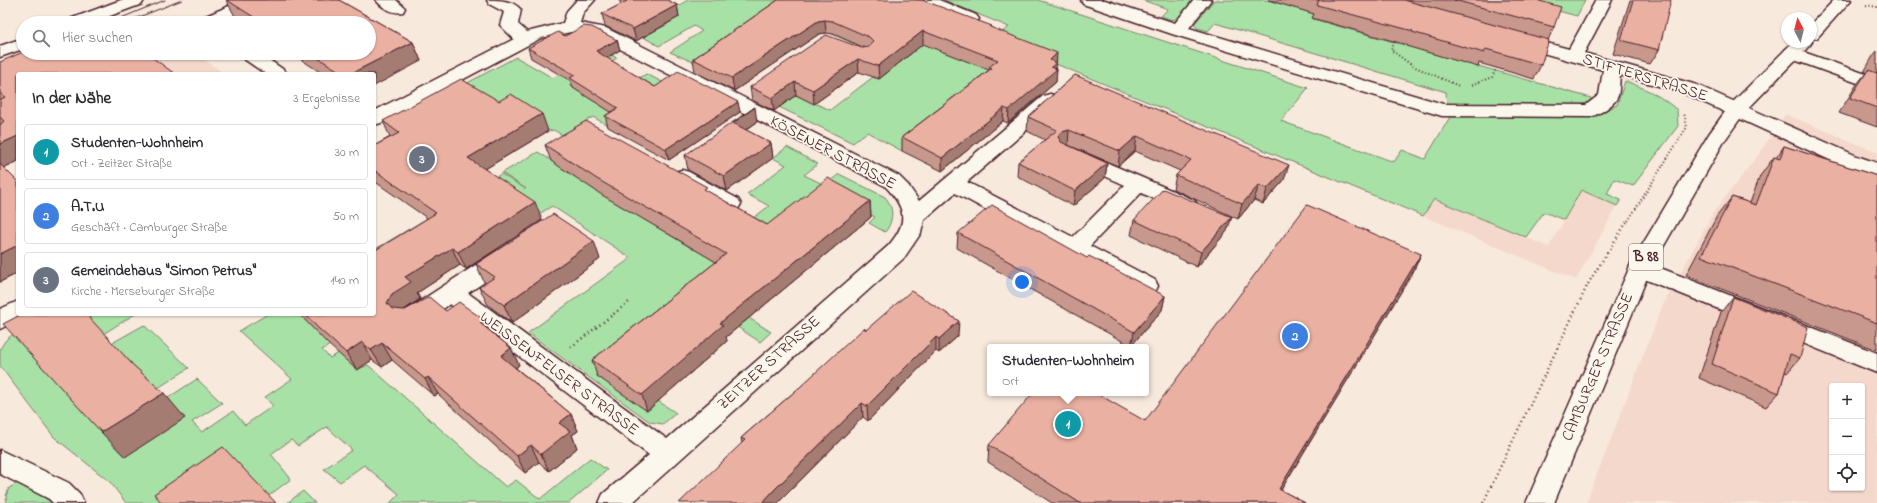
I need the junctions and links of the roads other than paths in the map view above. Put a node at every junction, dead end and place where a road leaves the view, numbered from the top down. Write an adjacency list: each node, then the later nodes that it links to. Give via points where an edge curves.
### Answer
1 (136, 0): 10 (street)
2 (257, 0): 11 (street)
3 (495, 0): 17 (street, via 513,10 509,25)
4 (588, 0): 13 (street, via 573,15)
5 (925, 0): 12 (street)
6 (1089, 0): 15 (street)
7 (1203, 0): 15 (street)
8 (1604, 0): 22 (street, STIFTERSTRASSE)
9 (1843, 0): 14 (street)
10 (94, 16)
11 (221, 16)
12 (970, 19)
13 (572, 27): 17 (street, KÖSENER STRASSE, via 548,31); 29 (street, KÖSENER STRASSE, via 600,32)
14 (1817, 28)
15 (1178, 30): 24 (street, via 1442,110 1590,111 1608,97)
16 (1500, 35): 22 (street, STIFTERSTRASSE)
17 (525, 39): 32 (street, KÖSENER STRASSE)
18 (16, 46): 21 (street)
19 (1797, 48): 30 (street, CAMBURGER STRASSE / B 88)
20 (1800, 48): 26 (street)
21 (0, 52)
22 (1574, 56): 24 (street, STIFTERSTRASSE)
23 (257, 60): 25 (street)
24 (1612, 67): 30 (street, STIFTERSTRASSE, via 1690,89)
25 (275, 72)
26 (1877, 84)
27 (752, 90): 29 (street)
28 (1060, 90): 37 (street)
29 (735, 101): 31 (street, KÖSENER STRASSE)
30 (1737, 109): 36 (street, STIFTERSTRASSE); 44 (street, CAMBURGER STRASSE / B 88, via 1716,138)
31 (756, 112): 33 (street, KÖSENER STRASSE); 41 (street, KÖSENER STRASSE, via 892,181 905,192 912,205)
32 (376, 118)
33 (738, 124)
34 (1068, 152): 38 (street)
35 (689, 158): 39 (street, via 668,168)
36 (1877, 170)
37 (952, 184): 41 (street); 43 (street)
38 (1138, 184): 40 (street); 43 (street)
39 (731, 204)
40 (1207, 214)
41 (914, 217): 51 (street, ZEITZER STRASSE, via 913,228 896,252)
42 (522, 246): 46 (street)
43 (1075, 248): 45 (street)
44 (1640, 268): 50 (street); 55 (street, CAMBURGER STRASSE / B 88)
45 (1147, 286)
46 (452, 293): 48 (street); 51 (street, WEISSENFELSER STRASSE)
47 (16, 311): 49 (street)
48 (410, 319)
49 (0, 320)
50 (1877, 363)
51 (667, 454): 54 (street, ZEITZER STRASSE)
52 (0, 461): 53 (street, via 59,491)
53 (70, 503)
54 (613, 503)
55 (1540, 503)

